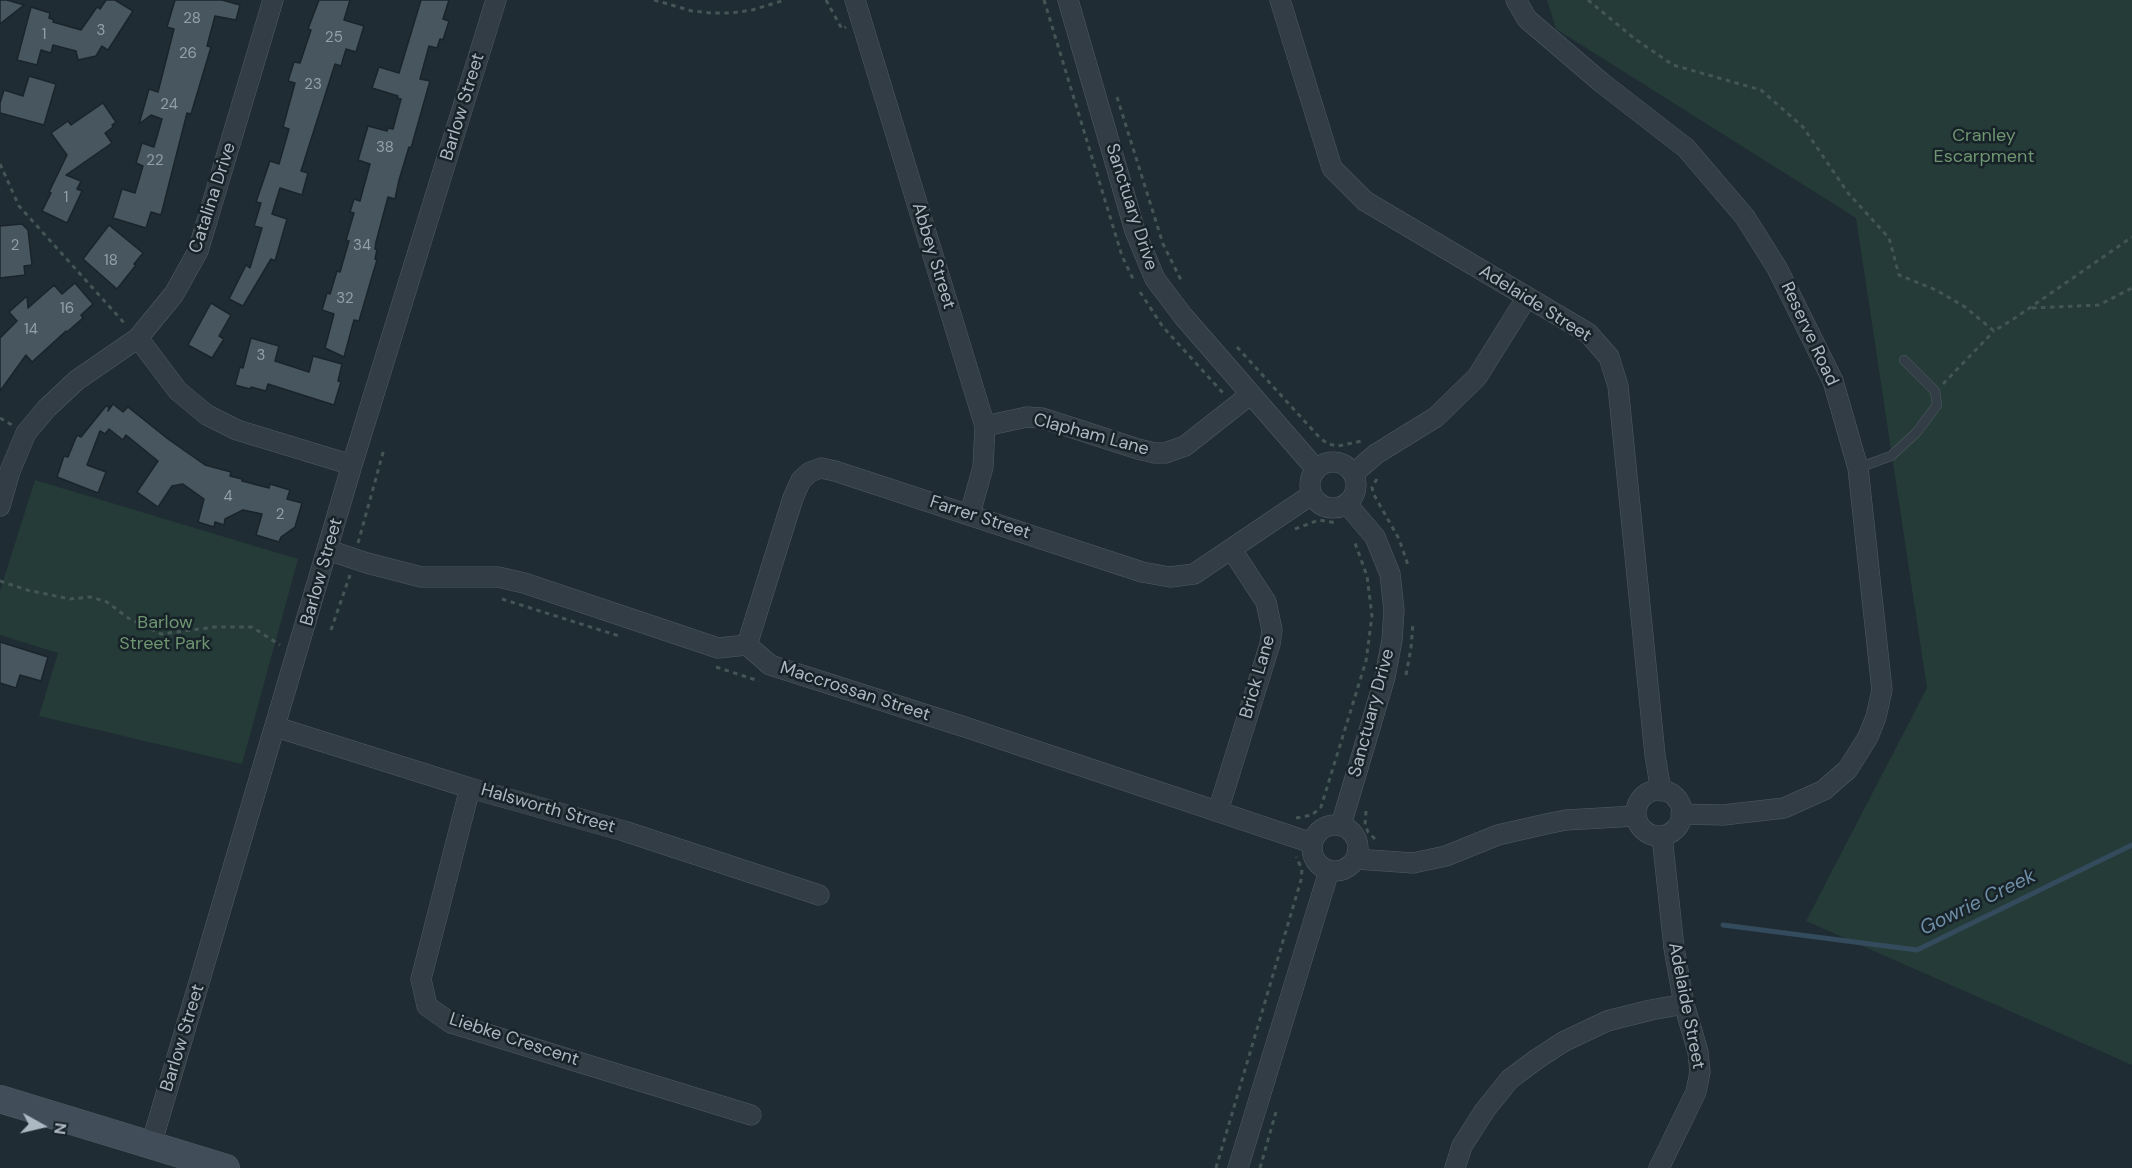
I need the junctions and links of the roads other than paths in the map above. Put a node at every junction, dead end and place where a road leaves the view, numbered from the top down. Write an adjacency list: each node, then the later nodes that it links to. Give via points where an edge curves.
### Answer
1 (273, 0): 8 (street, Catalina Drive, via 198,251 174,294)
2 (496, 0): 12 (street, Barlow Street)
3 (855, 0): 11 (street, Abbey Street)
4 (1068, 0): 10 (street, Sanctuary Drive, via 1135,231 1155,279)
5 (1280, 0): 7 (street, Adelaide Street, via 1332,168 1365,201)
6 (1516, 0): 13 (street, Reserve Road, via 1527,19 1686,148 1745,217 1777,268 1833,381)
7 (1527, 297): 15 (street, via 1477,377 1436,417 1376,454); 25 (street, Adelaide Street, via 1588,333 1609,357 1618,386)
8 (138, 338): 12 (street, via 178,391 207,415 237,430); 18 (street, Catalina Drive, via 77,380 26,433)
9 (1904, 360): 13 (lane, via 1935,391 1937,405 1916,434 1891,456)
10 (1251, 394): 11 (street, Clapham Lane, via 1185,446 1166,453 1138,449 1042,418 1027,417); 14 (street, Sanctuary Drive)
11 (985, 426): 19 (street, Abbey Street, via 983,467)
12 (352, 465): 20 (street, Barlow Street)
13 (1858, 468): 27 (street, Reserve Road, via 1882,690 1868,737 1848,769 1824,789 1784,808)
14 (1316, 469): 15 (street, via 1323,464 1339,463); 16 (street, via 1309,482)
15 (1353, 474): 17 (street, via 1356,489)
16 (1311, 495): 17 (street, via 1324,507 1340,508); 21 (street, Farrer Street)
17 (1347, 504): 29 (street, Sanctuary Drive, via 1375,537 1390,574 1394,610 1384,677)
18 (0, 506)
19 (970, 514): 21 (street, Farrer Street, via 1158,576 1194,574); 22 (street, Farrer Street, via 835,471 821,468 810,472 801,480 793,498)
20 (328, 550): 22 (street, via 421,577 498,577 718,648); 23 (street, Barlow Street)
21 (1232, 550): 26 (street, Brick Lane, via 1266,602 1272,630)
22 (747, 645): 26 (street, Maccrossan Street, via 770,665)
23 (276, 727): 24 (street, Halsworth Street); 38 (street, Barlow Street)
24 (470, 788): 34 (street, Halsworth Street, via 624,831); 37 (street, Liebke Crescent, via 422,979 427,1006 451,1023)
25 (1661, 791): 27 (street, via 1678,801); 28 (street, via 1642,797)
26 (1218, 811): 31 (street, Maccrossan Street)
27 (1681, 814): 30 (street, via 1678,826)
28 (1636, 816): 30 (street, via 1648,834); 32 (street, via 1546,824 1498,835 1422,862)
29 (1341, 825): 31 (street, via 1323,828); 32 (street, via 1353,833)
30 (1662, 836): 35 (street, Adelaide Street, via 1672,937)
31 (1312, 843): 33 (street, via 1314,860)
32 (1365, 860): 33 (street, via 1344,870)
33 (1329, 871): 40 (street)
34 (819, 895)
35 (1684, 1004): 41 (street, via 1607,1021 1537,1059 1510,1079 1485,1110 1462,1146); 42 (street, Adelaide Street, via 1698,1052 1699,1082)
36 (0, 1099): 38 (main road)
37 (751, 1115)
38 (151, 1145): 39 (main road)
39 (226, 1168)
40 (1238, 1168)
41 (1455, 1168)
42 (1659, 1168)

